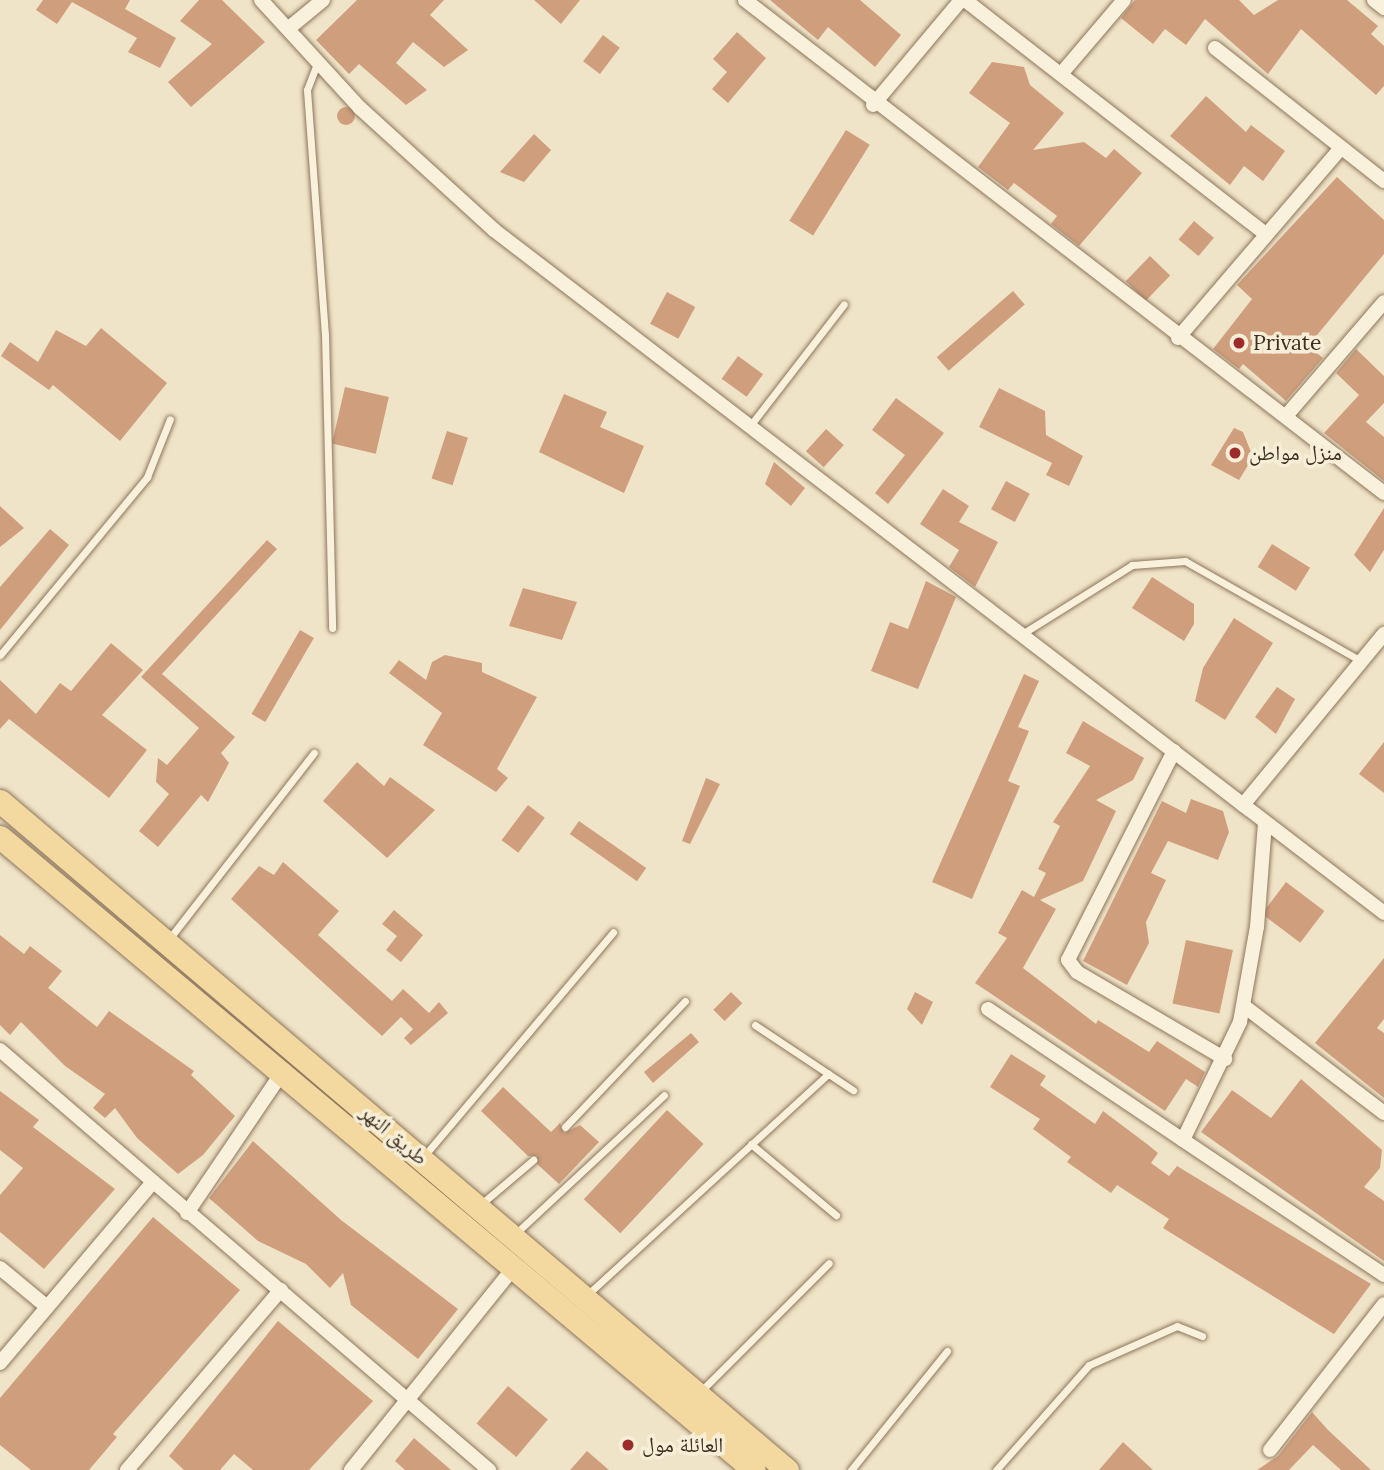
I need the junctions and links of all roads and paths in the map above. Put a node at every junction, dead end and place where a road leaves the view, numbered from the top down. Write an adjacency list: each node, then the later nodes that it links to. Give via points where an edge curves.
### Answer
1 (261, 0): 8 (street)
2 (323, 0): 8 (street)
3 (745, 0): 12 (street)
4 (963, 0): 11 (street); 12 (street)
5 (1124, 0): 11 (street)
6 (1374, 0): 7 (street)
7 (1384, 8)
8 (289, 28): 10 (street)
9 (1215, 48): 13 (street)
10 (318, 61): 21 (street, via 360,108 494,230); 23 (lane, via 307,90 325,334)
11 (1061, 74): 15 (street)
12 (873, 105): 18 (street)
13 (1341, 148): 14 (street); 15 (street)
14 (1384, 181)
15 (1266, 234): 18 (street)
16 (1384, 302): 19 (street)
17 (844, 303): 21 (lane)
18 (1178, 338): 19 (street)
19 (1286, 416): 22 (street)
20 (170, 419): 26 (lane, via 147,477)
21 (748, 427): 24 (street)
22 (1384, 493)
23 (332, 628)
24 (1022, 634): 27 (lane, via 1132,565 1185,561); 28 (street)
25 (1384, 634): 27 (street)
26 (0, 655)
27 (1361, 662): 31 (street)
28 (1174, 751): 31 (street); 42 (street, via 1068,960 1077,972)
29 (314, 753): 36 (lane)
30 (0, 801): 36 (main road, طريق النهر)
31 (1243, 805): 32 (street)
32 (1265, 822): 34 (street); 38 (street)
33 (0, 837): 43 (main road, طريق النهر)
34 (1384, 913)
35 (613, 932): 51 (lane)
36 (166, 942): 51 (main road, طريق النهر)
37 (685, 1000): 48 (lane)
38 (1244, 1006): 42 (street); 47 (street)
39 (988, 1009): 49 (street)
40 (755, 1025): 44 (lane)
41 (0, 1050): 53 (street)
42 (1225, 1059): 49 (street)
43 (284, 1070): 55 (street); 59 (main road, طريق النهر)
44 (828, 1074): 45 (lane); 50 (lane)
45 (853, 1090)
46 (664, 1095): 57 (lane)
47 (1384, 1113)
48 (565, 1127)
49 (1183, 1140): 61 (street)
50 (751, 1144): 56 (lane); 63 (lane)
51 (422, 1159): 54 (main road, طريق النهر)
52 (533, 1160): 54 (lane)
53 (153, 1182): 55 (street); 65 (street)
54 (477, 1208): 57 (main road, طريق النهر)
55 (187, 1213): 62 (street)
56 (836, 1215)
57 (513, 1236): 63 (main road, طريق النهر)
58 (829, 1263): 69 (lane)
59 (516, 1265): 70 (street); 75 (main road, طريق النهر)
60 (0, 1268): 65 (street)
61 (1384, 1275)
62 (281, 1290): 70 (street); 72 (street)
63 (585, 1297): 69 (main road, طريق النهر)
64 (1384, 1304): 71 (street)
65 (46, 1306): 68 (street)
66 (1202, 1336): 78 (lane, via 1177,1326 1089,1365)
67 (947, 1351): 77 (lane)
68 (0, 1363)
69 (697, 1395): 76 (main road, طريق النهر)
70 (410, 1400): 73 (street); 74 (street)
71 (1270, 1450)
72 (127, 1470)
73 (351, 1470)
74 (489, 1470)
75 (752, 1470)
76 (787, 1470)
77 (851, 1470)
78 (996, 1470)

